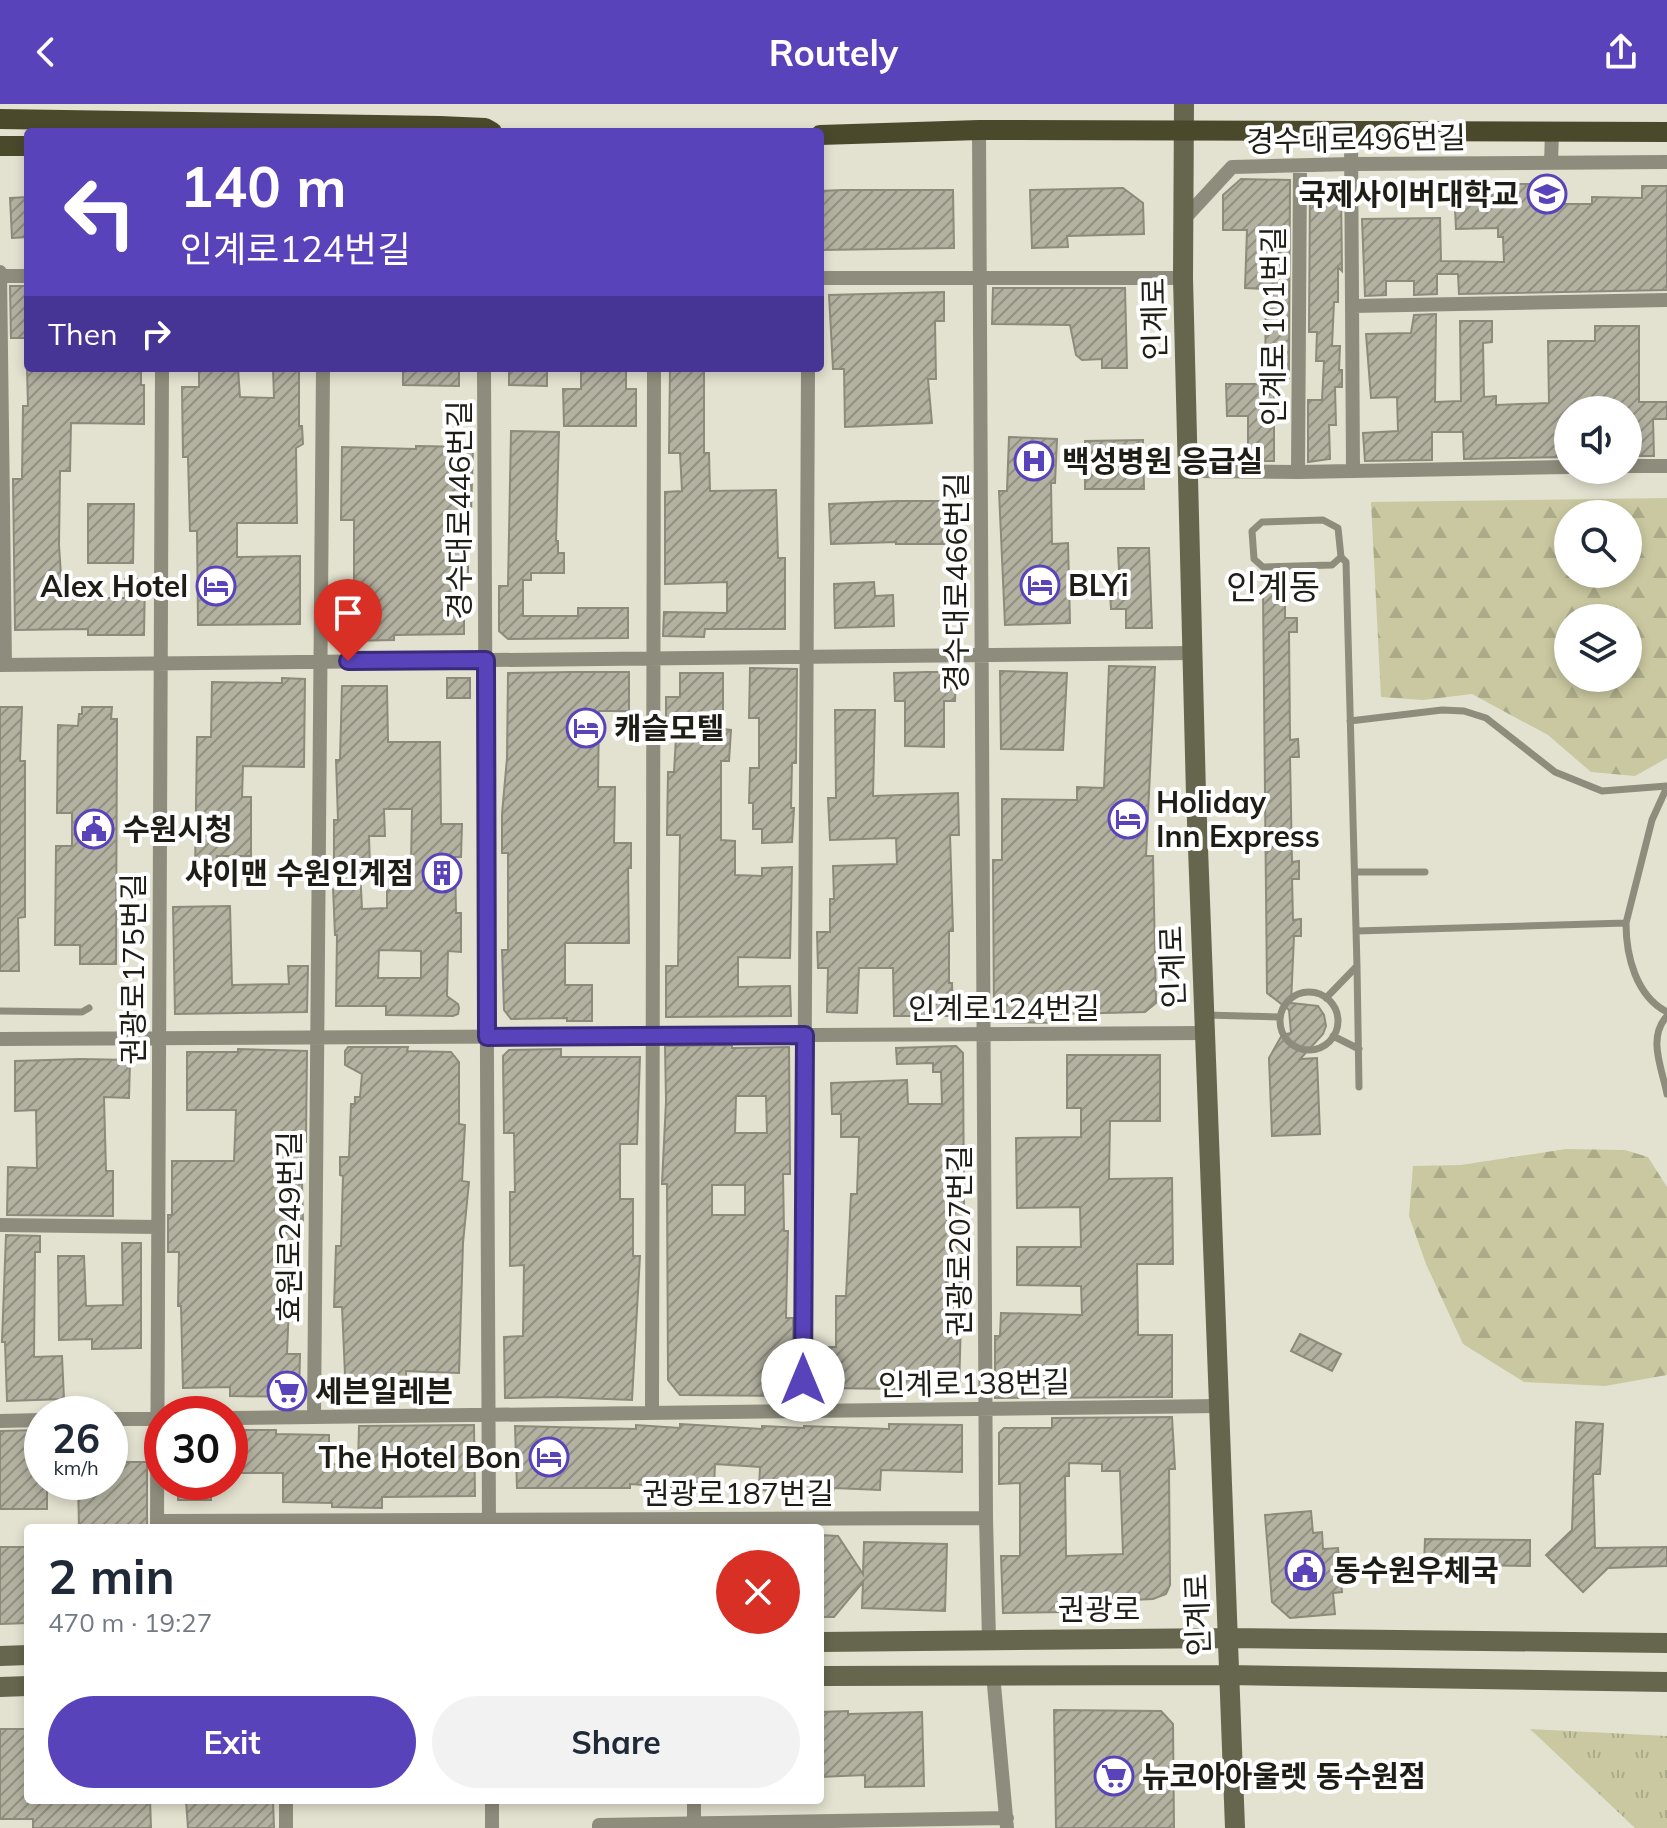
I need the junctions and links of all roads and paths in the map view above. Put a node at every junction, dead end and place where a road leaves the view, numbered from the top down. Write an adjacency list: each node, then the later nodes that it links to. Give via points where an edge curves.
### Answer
1 (1184, 104): 5 (street, 인계로)
2 (0, 119): 3 (main road)
3 (485, 128)
4 (979, 130): 5 (main road); 9 (main road); 20 (street, 경수대로466번길)
5 (1185, 132): 6 (main road); 16 (street, 인계로)
6 (1351, 132): 7 (main road); 14 (street)
7 (1552, 132): 8 (main road); 13 (street)
8 (1667, 132)
9 (824, 135)
10 (0, 146): 11 (main road)
11 (24, 146)
12 (1667, 162): 13 (street, 경수대로496번길)
13 (1551, 163): 14 (street, 경수대로496번길)
14 (1352, 164): 15 (street, 경수대로496번길); 23 (street)
15 (1300, 166): 16 (street, 경수대로496번길, via 1232,167); 34 (street, 인계로 101번길)
16 (1184, 219): 21 (street, 인계로)
17 (0, 275): 18 (street); 43 (street)
18 (24, 276)
19 (824, 278): 20 (street)
20 (980, 278): 21 (street); 37 (street, 경수대로466번길)
21 (1183, 278): 32 (street, 인계로)
22 (1667, 300): 23 (street)
23 (1352, 306): 33 (street)
24 (162, 372): 42 (street, 권광로175번길)
25 (323, 372): 41 (street, 효원로249번길)
26 (484, 372): 40 (street, 경수대로446번길)
27 (654, 372): 39 (street)
28 (808, 372): 38 (street)
29 (1642, 466): 30 (street)
30 (1667, 466)
31 (1554, 467): 33 (street)
32 (1188, 471): 34 (street); 36 (street, 인계로)
33 (1353, 471): 34 (street)
34 (1298, 472)
35 (1341, 557): 35 (lane, via 1338,528 1323,520 1262,522 1252,531 1254,559 1263,567 1332,565); 44 (lane, via 1346,562)
36 (1192, 653): 37 (street); 56 (street, 인계로)
37 (982, 655): 38 (street); 57 (street, 경수대로466번길)
38 (807, 657): 39 (street); 58 (street)
39 (653, 658): 40 (street); 59 (street)
40 (486, 660): 41 (street); 61 (street, 경수대로446번길)
41 (320, 661): 42 (street); 62 (street, 효원로249번길)
42 (161, 663): 43 (street); 64 (street, 권광로175번길)
43 (3, 665)
44 (1350, 721): 45 (lane, via 1464,711 1486,718 1555,772 1602,791); 46 (lane)
45 (1667, 786): 48 (lane, via 1652,820)
46 (1355, 872): 47 (lane); 49 (lane)
47 (1425, 872)
48 (1626, 923): 49 (lane); 54 (lane, via 1636,977)
49 (1356, 931): 50 (lane)
50 (1357, 966): 51 (lane); 65 (lane)
51 (1326, 998): 55 (lane, via 1299,993 1284,1005); 60 (lane, via 1337,1014)
52 (89, 1008): 53 (lane)
53 (0, 1011)
54 (1667, 1014): 67 (lane, via 1656,1040)
55 (1280, 1017): 56 (lane); 60 (lane, via 1286,1040 1302,1050 1321,1048)
56 (1204, 1024): 57 (street, 인계로124번길); 71 (street, 인계로)
57 (984, 1034): 58 (street, 인계로124번길); 72 (street, 권광로207번길)
58 (805, 1035): 59 (street, 인계로124번길); 73 (street)
59 (652, 1036): 61 (street, 인계로124번길); 74 (street)
60 (1333, 1036): 65 (lane)
61 (487, 1037): 62 (street); 75 (street)
62 (317, 1038): 64 (street); 76 (street, 효원로249번길)
63 (0, 1039): 64 (street)
64 (159, 1039): 69 (street, 권광로175번길)
65 (1359, 1049): 66 (lane)
66 (1359, 1087)
67 (1667, 1094)
68 (0, 1225): 69 (street)
69 (158, 1227): 70 (street, 권광로175번길)
70 (160, 1396)
71 (1219, 1406): 72 (street, 인계로138번길); 84 (street, 인계로)
72 (986, 1409): 73 (street, 인계로138번길); 81 (street, 권광로207번길)
73 (803, 1411): 74 (street, 인계로138번길)
74 (652, 1413): 75 (street, 인계로138번길)
75 (489, 1415): 76 (street, 인계로138번길); 83 (street)
76 (314, 1417): 77 (street, 인계로138번길)
77 (248, 1418)
78 (24, 1420): 79 (street)
79 (0, 1421)
80 (158, 1500): 82 (street, 권광로175번길)
81 (986, 1518): 83 (street, 권광로187번길); 85 (street, 권광로207번길)
82 (157, 1524)
83 (489, 1524)
84 (1227, 1638): 85 (street, 권광로); 87 (street, 권광로); 91 (street, 인계로)
85 (989, 1640): 86 (street, 권광로)
86 (824, 1642)
87 (1667, 1643)
88 (24, 1655): 89 (street)
89 (0, 1656)
90 (993, 1674): 91 (street); 92 (street); 99 (street)
91 (1228, 1675): 93 (street); 104 (street, 인계로)
92 (824, 1676)
93 (1667, 1682)
94 (24, 1686): 95 (street)
95 (0, 1687)
96 (286, 1804): 101 (street)
97 (492, 1804): 102 (street)
98 (694, 1804): 100 (street)
99 (1007, 1823): 100 (street)
100 (694, 1826): 103 (street)
101 (286, 1828)
102 (492, 1828)
103 (599, 1828)
104 (1235, 1828)

